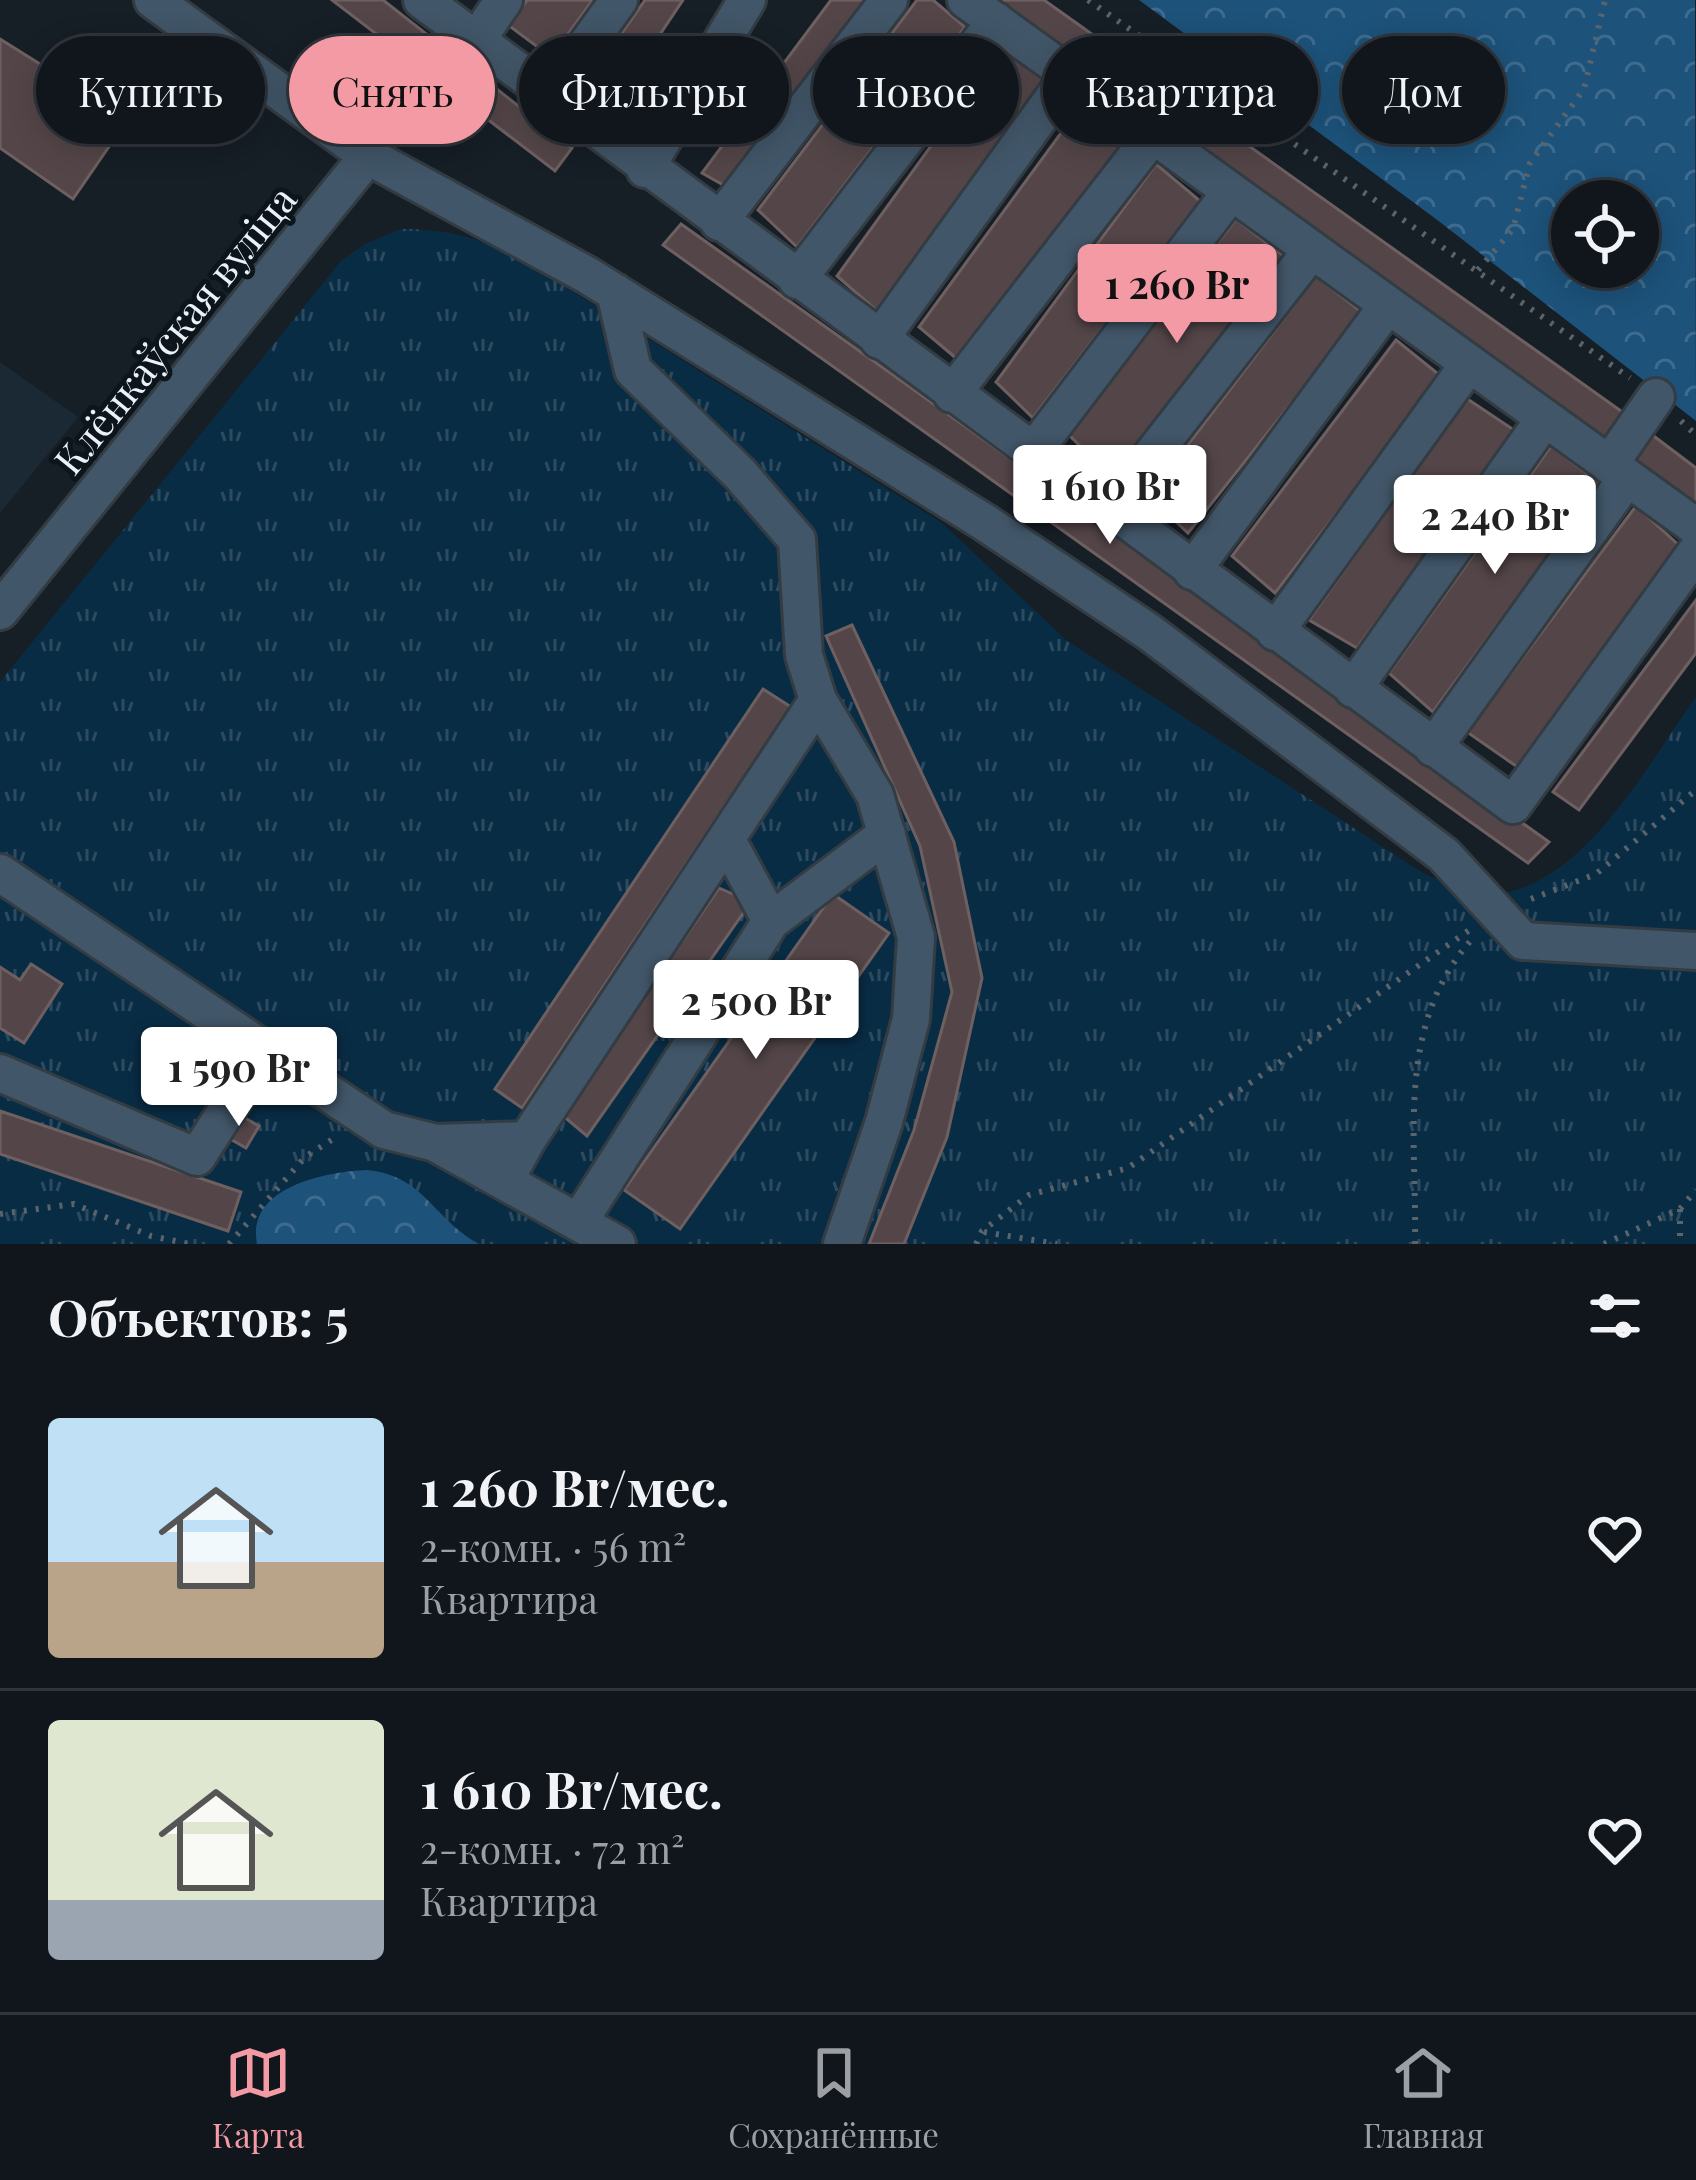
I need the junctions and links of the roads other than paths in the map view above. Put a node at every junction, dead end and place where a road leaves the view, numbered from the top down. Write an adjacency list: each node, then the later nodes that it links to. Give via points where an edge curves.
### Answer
1 (153, 0): 18 (street)
2 (422, 0): 8 (street)
3 (504, 0): 9 (street)
4 (619, 0): 10 (street)
5 (747, 0): 19 (street)
6 (890, 0): 21 (street)
7 (981, 11): 12 (street); 23 (street)
8 (469, 36)
9 (479, 36)
10 (593, 36)
11 (495, 56): 13 (street)
12 (1043, 56)
13 (519, 74)
14 (1043, 112): 26 (street)
15 (612, 144): 19 (street)
16 (1146, 144): 28 (street)
17 (1165, 144): 20 (street)
18 (368, 156): 24 (street); 37 (street, Клёнкаўская вуліца)
19 (645, 169): 21 (street)
20 (1232, 192): 22 (street); 31 (street)
21 (719, 222): 23 (street)
22 (1312, 250): 25 (street); 33 (street)
23 (797, 280): 26 (street)
24 (615, 292): 40 (street, via 632,370 797,540 804,655); 46 (street, via 1149,632 1444,854 1523,941)
25 (1388, 305): 27 (street); 36 (street)
26 (879, 340): 28 (street)
27 (1469, 364): 30 (street); 38 (street)
28 (952, 394): 31 (street)
29 (1656, 397): 32 (street)
30 (1545, 418): 32 (street); 39 (street)
31 (1033, 453): 33 (street)
32 (1618, 471): 34 (street); 41 (street)
33 (1109, 510): 36 (street)
34 (1696, 527)
35 (1696, 552): 41 (street, via 1514,805)
36 (1192, 571): 38 (street)
37 (0, 611)
38 (1275, 632): 39 (street)
39 (1353, 689): 41 (street)
40 (818, 700): 42 (street, via 875,795); 43 (street)
41 (1433, 748)
42 (886, 834): 45 (street); 54 (street, via 916,937 911,1018)
43 (728, 840): 45 (street); 49 (street)
44 (5, 887): 47 (street)
45 (771, 921): 52 (street)
46 (1696, 951)
47 (264, 1052): 48 (street, via 197,1157); 50 (street, via 384,1130)
48 (0, 1073)
49 (527, 1140): 50 (street); 51 (street)
50 (436, 1143): 51 (street)
51 (506, 1180): 52 (street)
52 (580, 1220): 53 (street)
53 (617, 1244)
54 (842, 1244)

